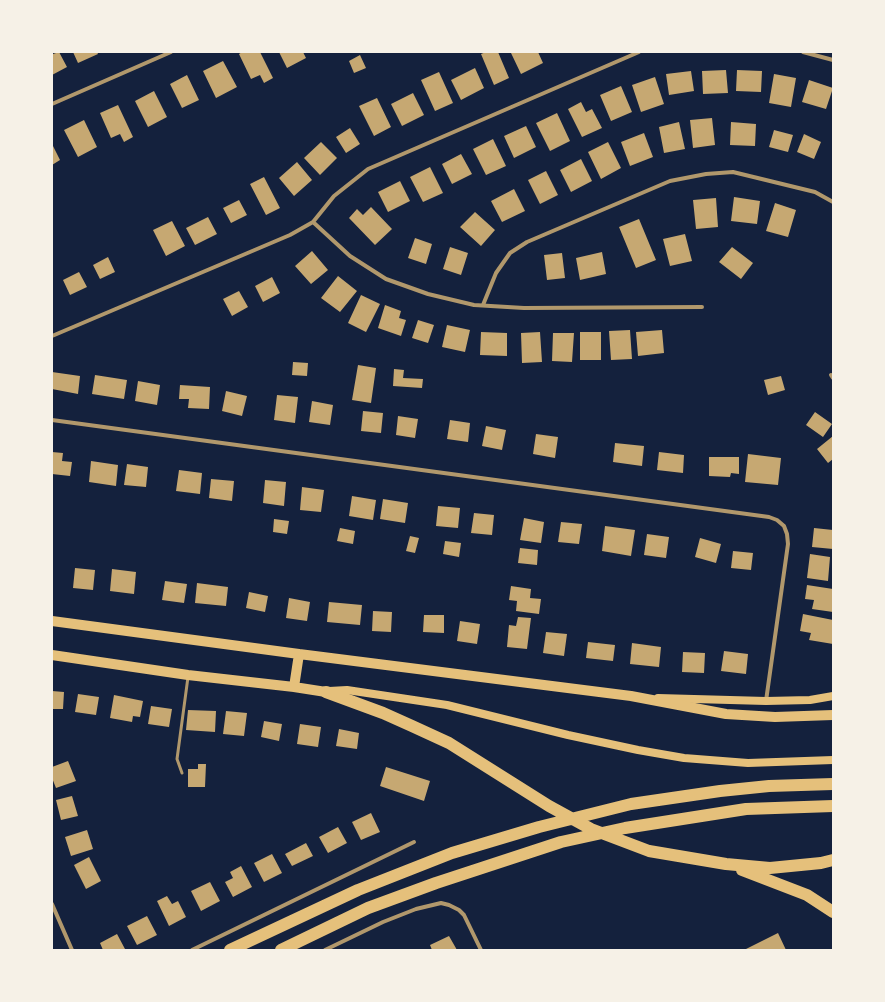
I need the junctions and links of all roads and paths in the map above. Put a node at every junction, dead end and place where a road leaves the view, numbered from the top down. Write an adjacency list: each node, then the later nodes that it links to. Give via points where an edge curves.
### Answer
1 (171, 52): 5 (street)
2 (639, 52): 7 (street, via 368,169 334,196)
3 (803, 52): 4 (street)
4 (833, 60)
5 (52, 104)
6 (833, 202): 8 (street, via 815,192 733,172 670,181 528,242 510,253 496,273)
7 (313, 222): 8 (street, via 350,256 386,279 428,294); 10 (street, via 284,238)
8 (483, 305): 9 (street, via 524,308)
9 (702, 307)
10 (52, 336)
11 (52, 420): 20 (street, via 777,520 784,526 788,544)
12 (52, 621): 13 (main road)
13 (299, 654): 16 (main road); 18 (main road)
14 (52, 655): 15 (main road)
15 (188, 675): 16 (main road); 23 (lane, via 177,759)
16 (294, 687): 17 (main road)
17 (326, 692): 22 (main road, via 347,690 447,705 575,736 684,758 748,763); 28 (highway, via 383,713 449,743 591,829 649,851)
18 (631, 696): 20 (main road); 21 (main road, via 726,714 775,717)
19 (833, 696): 20 (main road, via 810,700)
20 (766, 701)
21 (833, 715)
22 (833, 760)
23 (182, 773)
24 (833, 784): 33 (highway, via 769,786 631,804 539,827 452,853 365,887)
25 (833, 806): 34 (highway, via 746,809 625,828 561,842 436,882 368,908)
26 (414, 842): 32 (street)
27 (833, 860): 28 (highway, via 770,868)
28 (726, 864): 30 (highway, via 807,895)
29 (52, 904): 31 (street)
30 (833, 912)
31 (72, 950)
32 (192, 950)
33 (230, 950)
34 (281, 950)
35 (325, 950): 36 (street, via 382,922 416,909 442,904 449,904 464,915)
36 (481, 950)

